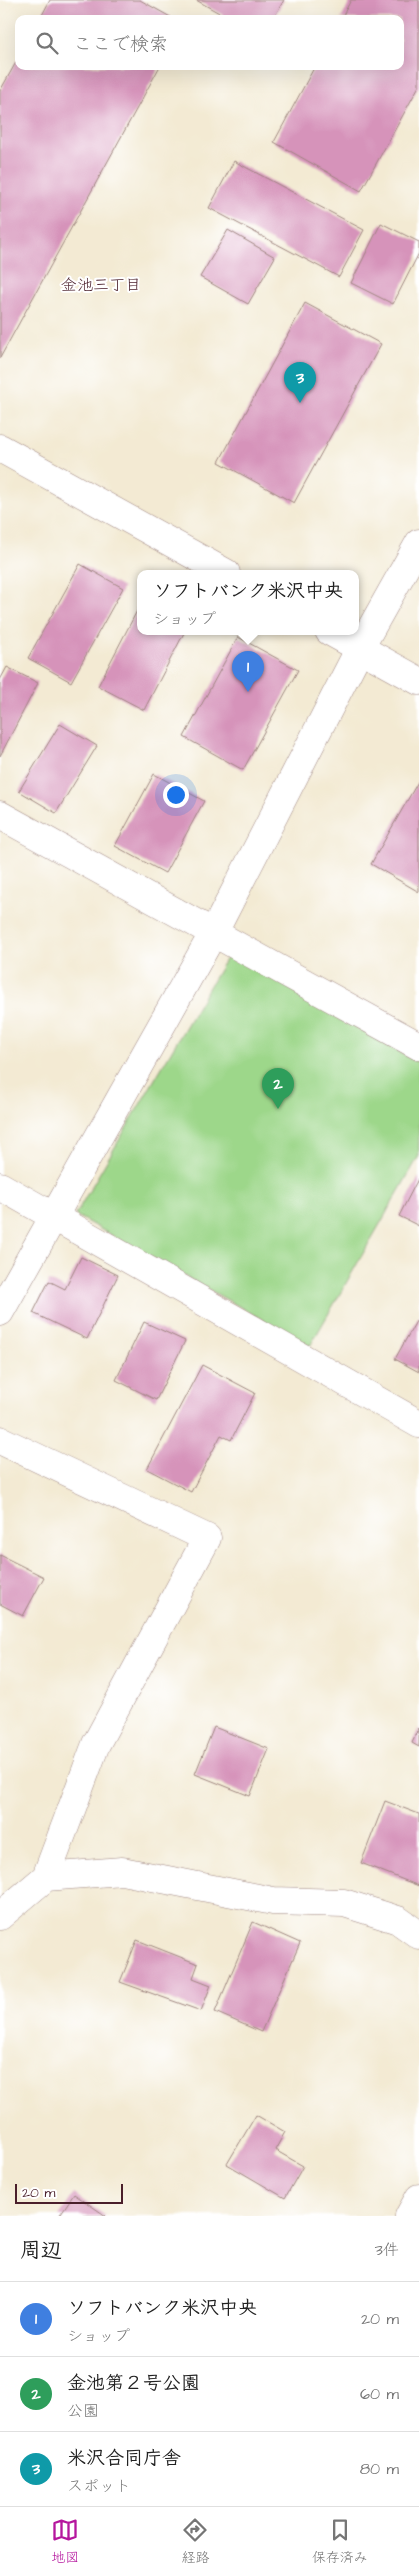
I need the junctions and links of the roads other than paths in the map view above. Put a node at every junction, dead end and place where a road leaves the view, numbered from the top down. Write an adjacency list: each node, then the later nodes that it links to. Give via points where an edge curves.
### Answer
1 (0, 448): 3 (street)
2 (419, 543): 5 (street)
3 (221, 570)
4 (336, 635): 5 (street)
5 (360, 648): 6 (street); 8 (street)
6 (419, 681)
7 (0, 815): 8 (street)
8 (214, 932): 9 (street); 11 (street)
9 (419, 1046)
10 (0, 1186): 11 (street)
11 (53, 1216): 12 (street); 13 (street)
12 (0, 1312)
13 (419, 1424)
14 (0, 1440): 15 (street, via 207,1538 96,1744)
15 (46, 1877): 16 (street); 17 (street, via 122,1871 274,1900 344,1903 398,1920)
16 (0, 1916)
17 (419, 1934)
18 (419, 2198): 19 (street)
19 (409, 2216)

